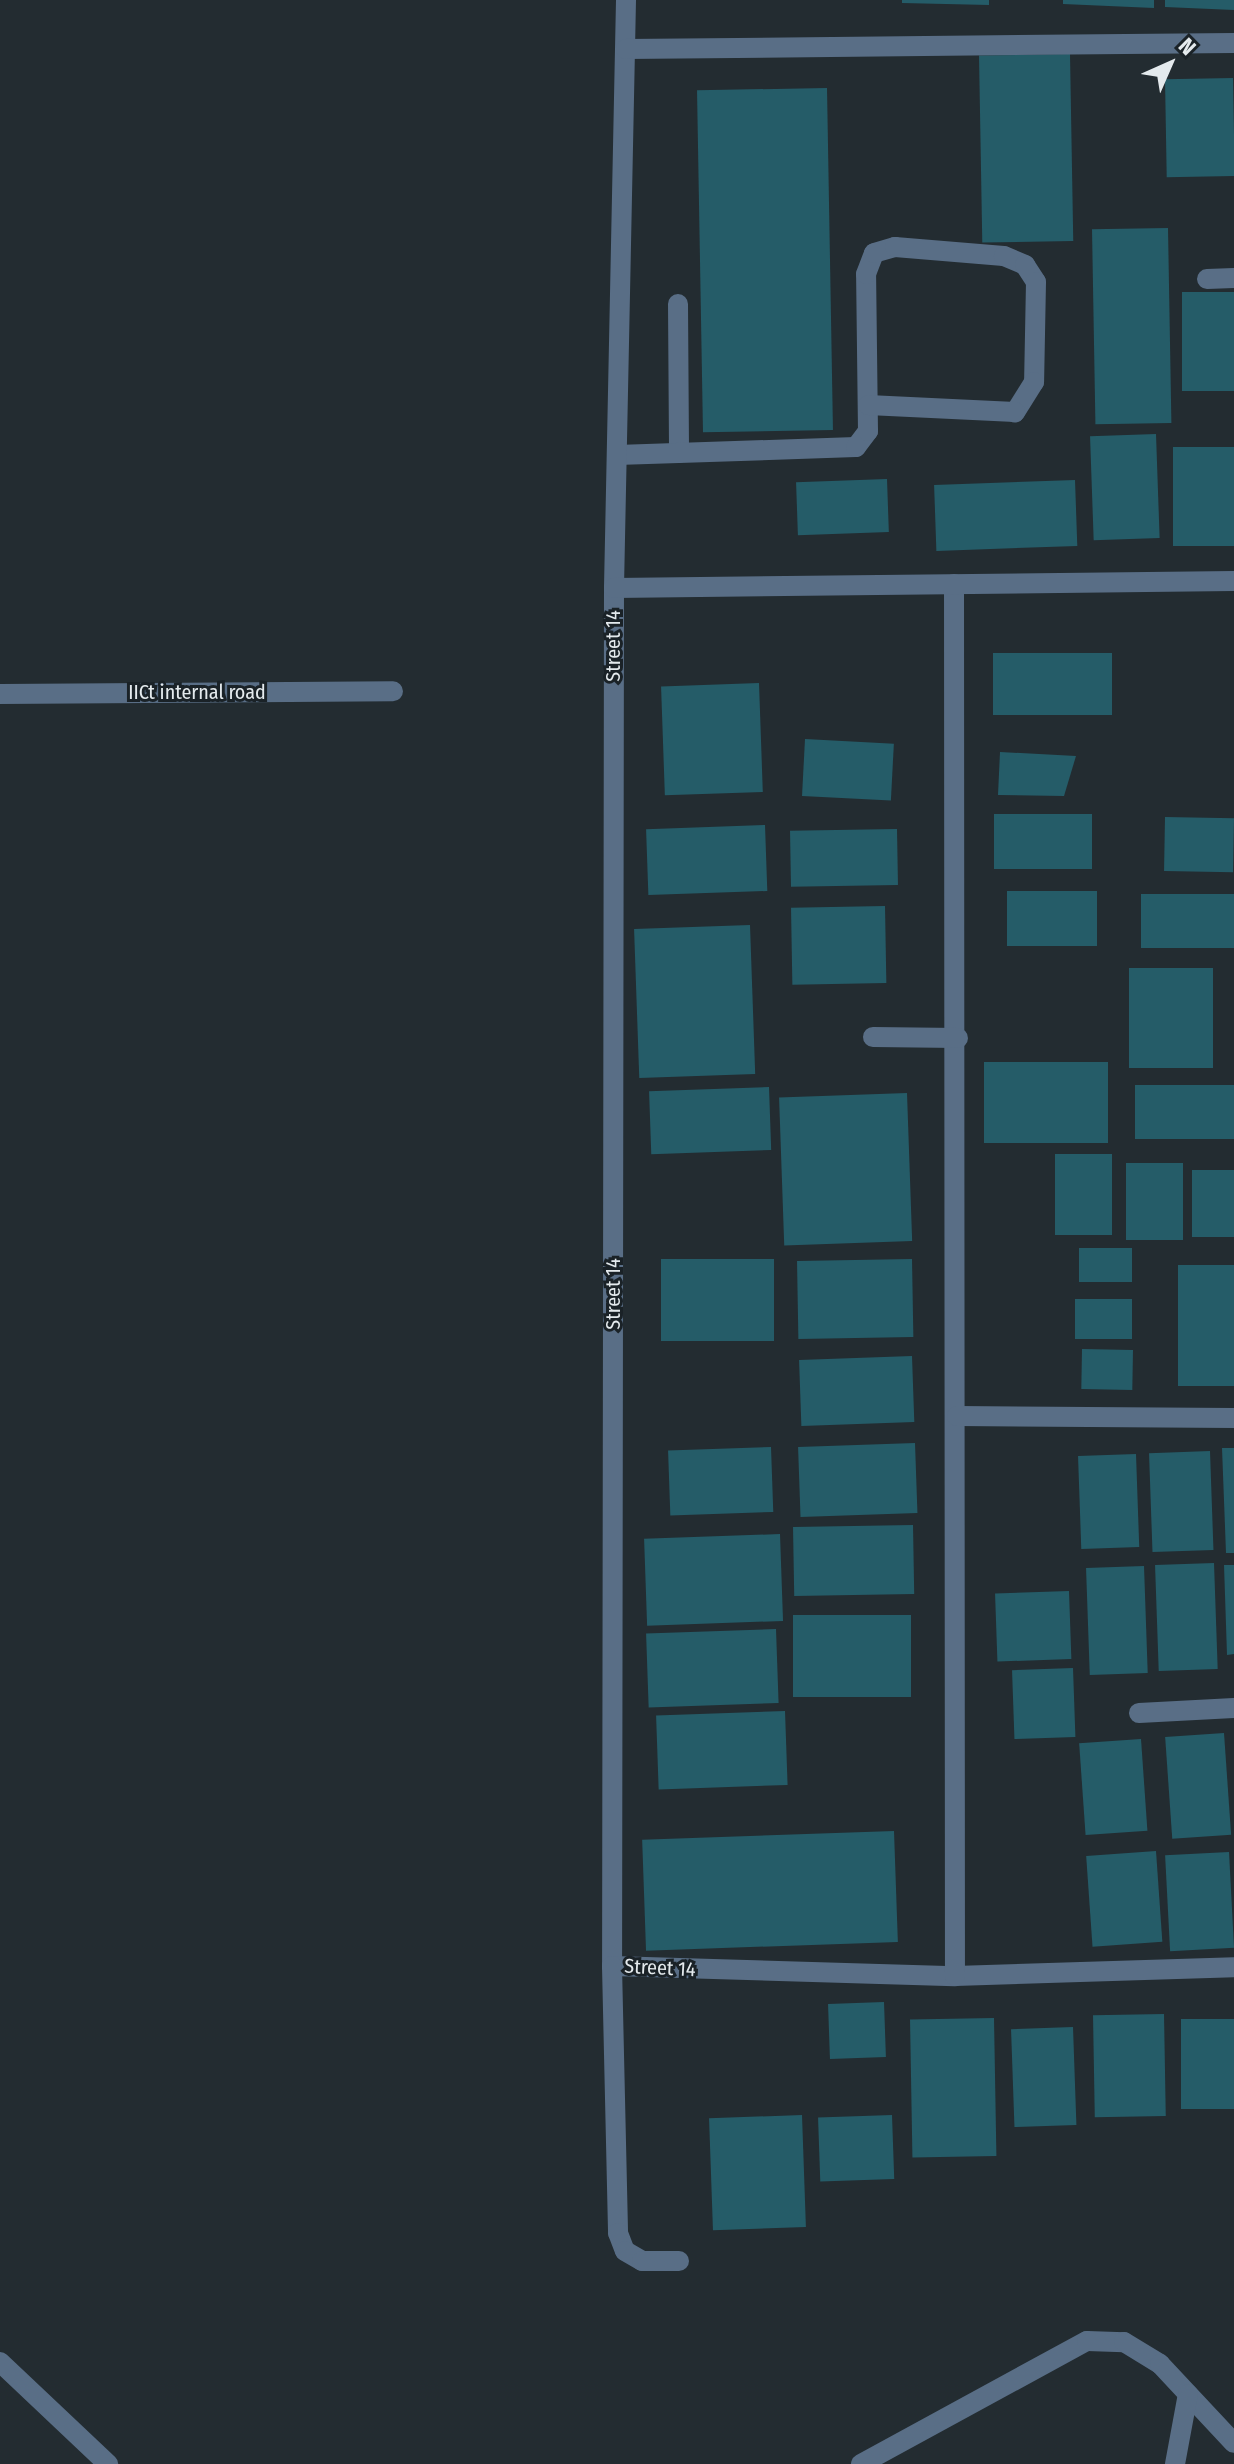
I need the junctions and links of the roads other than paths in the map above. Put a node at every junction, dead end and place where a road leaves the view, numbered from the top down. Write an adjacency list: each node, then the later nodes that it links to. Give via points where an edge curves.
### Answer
1 (626, 0): 3 (street, Street 14)
2 (1234, 43): 3 (street)
3 (626, 49): 9 (street, Street 14)
4 (1234, 278): 5 (street)
5 (1207, 279)
6 (678, 304): 8 (street)
7 (868, 405): 7 (street, via 866,274 874,253 895,247 1004,256 1025,265 1036,282 1034,382 1015,412); 8 (street, via 868,431 856,447)
8 (679, 453): 9 (street)
9 (617, 455): 12 (street, Street 14)
10 (1234, 581): 11 (street)
11 (954, 584): 12 (street); 16 (street)
12 (614, 588): 21 (street, Street 14)
13 (393, 691): 14 (street, IICt internal road)
14 (0, 694)
15 (873, 1037): 16 (street)
16 (958, 1038): 17 (street)
17 (957, 1416): 18 (street); 23 (street)
18 (1234, 1418)
19 (1234, 1708): 20 (street)
20 (1139, 1713)
21 (612, 1966): 23 (street, Street 14); 24 (street, via 618,2233 625,2251 642,2261)
22 (1234, 1967): 23 (street, Street 14)
23 (955, 1976)
24 (679, 2261)
25 (0, 2362): 28 (street)
26 (1188, 2394): 27 (street); 29 (street, via 1160,2364 1124,2342 1087,2341); 30 (street)
27 (1234, 2443)
28 (108, 2464)
29 (861, 2464)
30 (1175, 2464)

